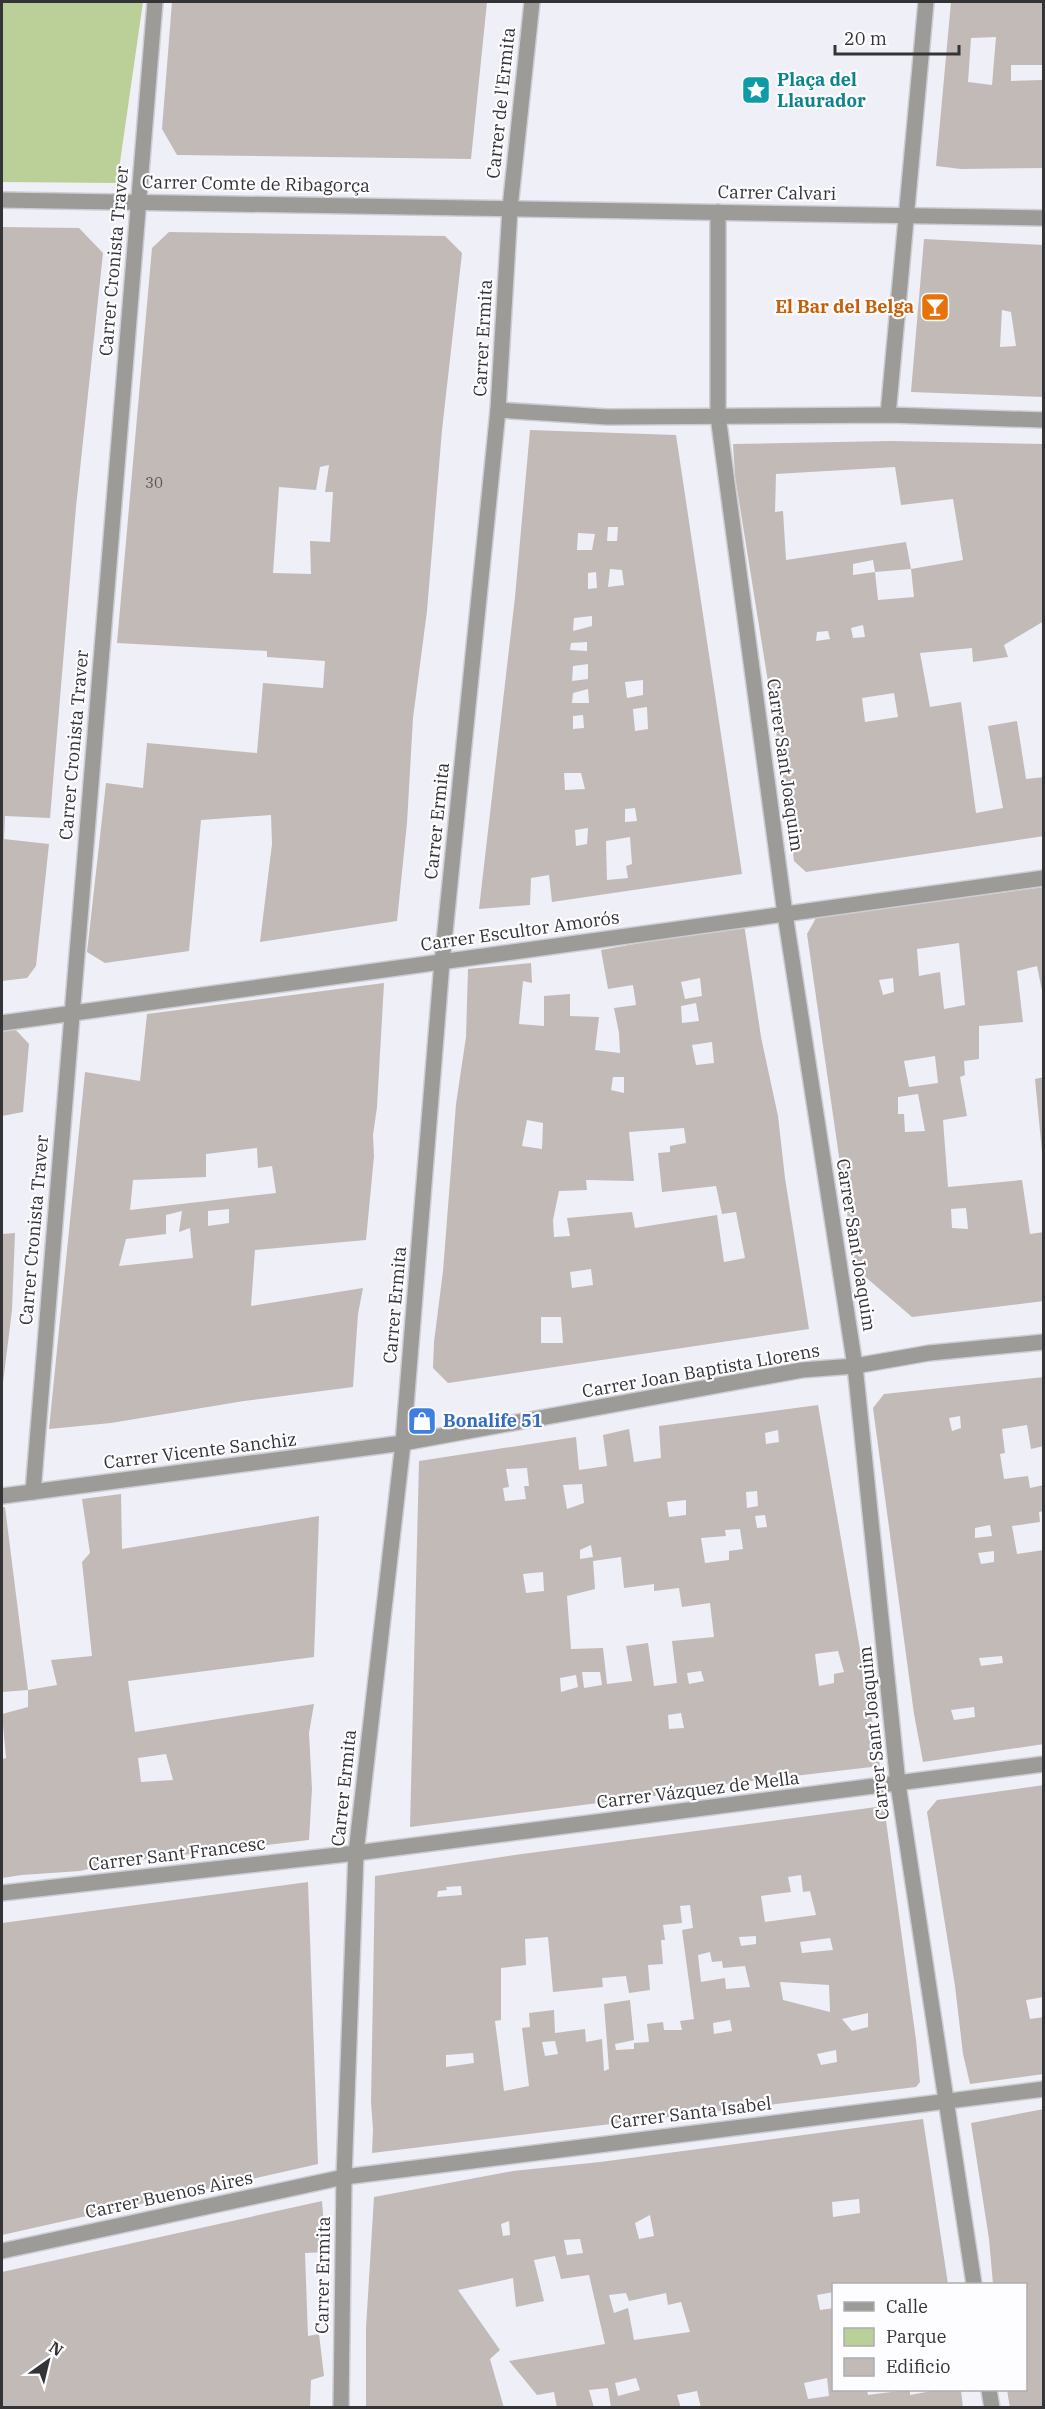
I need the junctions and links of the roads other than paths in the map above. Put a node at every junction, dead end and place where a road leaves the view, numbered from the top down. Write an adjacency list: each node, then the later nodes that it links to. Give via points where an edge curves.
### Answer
1 (155, 2): 5 (street, Carrer Cronista Traver)
2 (532, 2): 6 (street, Carrer de l'Ermita)
3 (926, 2): 8 (street)
4 (2, 200): 5 (street, Carrer Comte de Ribagorça)
5 (139, 202): 6 (street, Carrer Comte de Ribagorça); 17 (street, Carrer Cronista Traver)
6 (510, 208): 7 (street, Carrer Calvari); 10 (street, Carrer Ermita)
7 (718, 212): 8 (street, Carrer Calvari); 12 (street, Carrer Sant Joaquim)
8 (908, 215): 9 (street, Carrer Calvari); 11 (street)
9 (1044, 218)
10 (498, 410): 12 (street, via 607,417); 16 (street, Carrer Ermita)
11 (888, 414): 12 (street); 13 (street)
12 (718, 416): 15 (street, Carrer Sant Joaquim)
13 (1044, 420)
14 (1044, 878): 15 (street, Carrer Escultor Amorós)
15 (785, 914): 16 (street, Carrer Escultor Amorós); 20 (street, Carrer Sant Joaquim)
16 (442, 962): 17 (street, Carrer Escultor Amorós); 21 (street, Carrer Ermita)
17 (72, 1014): 18 (street, Carrer Escultor Amorós); 22 (street, Carrer Cronista Traver)
18 (2, 1023)
19 (1044, 1342): 20 (street, Carrer Joan Baptista Llorens, via 929,1353)
20 (855, 1366): 21 (street, Carrer Joan Baptista Llorens, via 802,1371); 25 (street, Carrer Sant Joaquim)
21 (403, 1443): 22 (street, Carrer Vicente Sanchiz); 26 (street, Carrer Ermita)
22 (33, 1492): 23 (street, Carrer Vicente Sanchiz)
23 (2, 1496)
24 (1044, 1764): 25 (street, Carrer Vázquez de Mella)
25 (898, 1784): 26 (street, Carrer Vázquez de Mella); 29 (street, Carrer Sant Joaquim)
26 (356, 1853): 27 (street, Carrer Sant Francesc); 30 (street, Carrer Ermita)
27 (2, 1893)
28 (1044, 2090): 29 (street, Carrer Santa Isabel)
29 (946, 2100): 30 (street, Carrer Santa Isabel); 32 (street, Carrer Sant Joaquim)
30 (344, 2177): 31 (street, Carrer Buenos Aires); 34 (street, Carrer Ermita)
31 (2, 2252)
32 (974, 2283)
33 (989, 2391): 35 (street)
34 (341, 2408)
35 (992, 2408)

